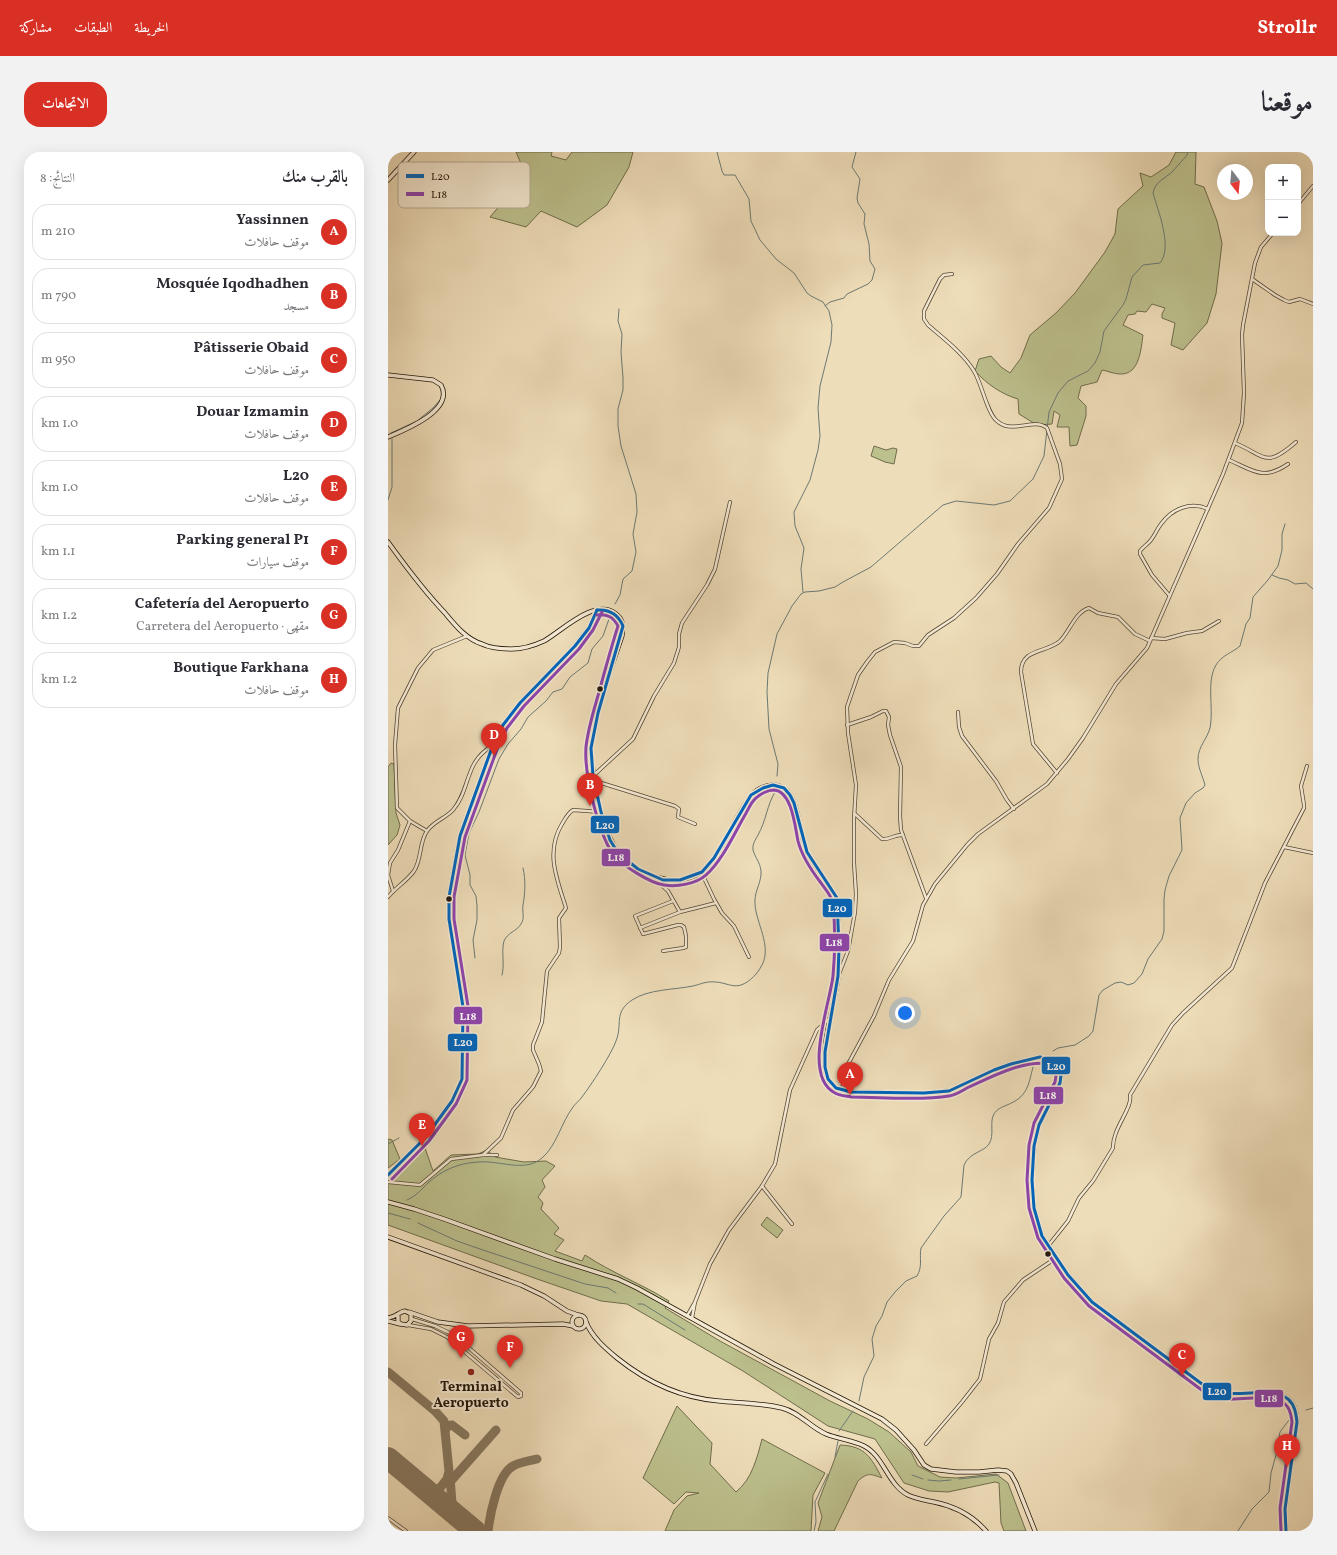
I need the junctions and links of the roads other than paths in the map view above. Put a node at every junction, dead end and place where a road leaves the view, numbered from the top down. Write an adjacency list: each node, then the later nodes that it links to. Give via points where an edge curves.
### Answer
1 (414, 152): 2 (street)
2 (405, 162)
3 (398, 169): 4 (street)
4 (388, 180)
5 (1313, 186): 6 (street)
6 (1301, 200)
7 (1271, 236): 9 (street, via 1261,249)
8 (952, 274): 26 (street, via 942,276 924,311 924,319 973,369 997,421 1011,427 1039,424 1046,427 1060,464 1062,480 1049,508 976,598 954,618 928,635 919,646 894,642 872,655 858,675 849,699)
9 (1252, 279): 10 (street, via 1284,300 1290,302 1300,298); 14 (street, via 1242,335 1244,407)
10 (1313, 304)
11 (388, 375): 12 (street, via 433,380 441,384 444,393 439,405 427,417)
12 (388, 437)
13 (1296, 442): 14 (street, via 1268,459)
14 (1235, 443): 15 (street)
15 (1229, 460): 16 (street, via 1268,474); 18 (street)
16 (1288, 464)
17 (730, 502): 30 (street, via 714,569 682,623 674,662 654,696 634,739)
18 (1208, 509): 20 (street); 20 (street, via 1196,505 1173,511 1140,551 1152,575)
19 (388, 542): 23 (street, via 420,586)
20 (1169, 595): 24 (street)
21 (597, 610): 23 (street, via 528,647 491,647); 27 (street, via 589,628 520,703 503,725); 30 (street, via 610,610 617,614 623,626 594,729 591,748)
22 (1219, 621): 24 (street, via 1202,631)
23 (467, 636): 34 (street, via 433,650 418,668 398,708 395,739 397,808)
24 (1151, 640): 29 (street, via 1142,655 1116,684 1083,738); 29 (street, via 1135,634 1118,617 1098,613 1089,608 1079,616 1060,641 1034,651 1024,660 1021,672 1033,744)
25 (958, 712): 31 (street, via 962,736)
26 (847, 725): 33 (street, via 856,786); 37 (street, via 884,710 888,714 890,735 901,767)
27 (492, 746): 36 (street, via 476,760 453,810); 58 (street, via 460,836 449,897 449,919 462,1007 462,1079 452,1101 425,1138)
28 (1307, 766): 38 (street, via 1301,788 1304,808)
29 (1057, 773): 31 (street, via 1042,789)
30 (594, 778): 32 (street); 35 (street, via 677,806 678,817)
31 (1014, 808): 44 (street, via 973,839)
32 (601, 812): 41 (street, via 610,840 618,853); 56 (street, via 574,809 570,811 555,838 555,872 566,908 559,918 559,953 547,971 542,1022 533,1045 541,1071 533,1087 513,1110 501,1138)
33 (854, 813): 37 (street, via 882,839); 51 (street, via 855,912 848,951)
34 (410, 821): 36 (street); 42 (street, via 390,863 388,875)
35 (695, 824)
36 (427, 831): 42 (street, via 414,870)
37 (902, 835): 44 (street)
38 (1284, 846): 39 (street); 64 (street, via 1265,883 1232,968 1172,1025 1130,1094 1132,1100 1118,1125 1112,1143 1113,1148 1093,1181 1079,1198 1068,1221)
39 (1313, 853)
40 (704, 870): 41 (street, via 680,880 663,880); 46 (street, via 705,880); 51 (street, via 714,858 751,796 757,790 772,785 785,788 796,808 807,852 837,898)
41 (655, 877): 45 (street)
42 (393, 891): 43 (street)
43 (388, 897)
44 (926, 898): 53 (street, via 913,941 889,980 874,1016 847,1066)
45 (673, 901): 47 (street); 48 (street, via 635,916)
46 (716, 903): 47 (street); 50 (street, via 734,926)
47 (680, 912): 48 (street)
48 (640, 928): 49 (street, via 644,934 678,925 684,927 685,947)
49 (663, 952)
50 (748, 957)
51 (838, 977): 52 (street)
52 (830, 1018): 54 (street, via 825,1043 825,1069 830,1083); 60 (street, via 817,1030 790,1090 776,1164)
53 (846, 1080): 54 (street); 55 (street)
54 (840, 1091): 55 (street)
55 (851, 1092): 64 (street, via 949,1091 1012,1064 1040,1057 1053,1060 1061,1075 1060,1083 1039,1124 1034,1146 1032,1180 1036,1218)
56 (483, 1154): 57 (street); 59 (street, via 451,1159 420,1184)
57 (497, 1155)
58 (388, 1175)
59 (388, 1182)
60 (762, 1186): 62 (street); 66 (street, via 729,1230 710,1264)
61 (389, 1202): 71 (street, via 618,1280)
62 (792, 1224)
63 (388, 1237): 67 (street, via 526,1287)
64 (1048, 1246): 65 (street)
65 (1056, 1258): 90 (street, via 1023,1280 1004,1302 998,1323 989,1339 980,1379); 95 (street, via 1092,1302 1210,1390 1227,1394 1277,1393 1292,1403 1297,1422 1285,1509)
66 (695, 1302): 71 (street); 74 (street)
67 (567, 1311): 69 (street); 76 (street)
68 (409, 1312): 70 (street, via 403,1311); 72 (street); 73 (street)
69 (578, 1315): 76 (street); 77 (street)
70 (398, 1316): 75 (street); 78 (street)
71 (687, 1316): 74 (street)
72 (422, 1317): 73 (street); 79 (street, via 446,1324 479,1327)
73 (412, 1318): 80 (street); 84 (street, via 451,1333)
74 (692, 1319): 94 (street, via 882,1419 896,1430 920,1461 931,1469 956,1472 1007,1471 1016,1483)
75 (388, 1320): 78 (street)
76 (573, 1320): 79 (street); 81 (street)
77 (586, 1322): 82 (street); 83 (street)
78 (401, 1324): 80 (street)
79 (563, 1324): 81 (street)
80 (407, 1325): 85 (street, via 437,1331)
81 (573, 1326): 82 (street)
82 (580, 1329): 83 (street)
83 (591, 1333): 93 (street, via 632,1370 666,1388 704,1399 782,1408 797,1414 826,1434 865,1447 875,1456 902,1492 960,1510)
84 (466, 1345): 85 (street); 86 (street)
85 (463, 1349): 87 (street)
86 (485, 1362): 87 (street); 88 (street)
87 (482, 1366): 89 (street)
88 (505, 1379): 89 (street); 89 (street, via 521,1393 521,1396 518,1397)
89 (502, 1383)
90 (926, 1444)
91 (388, 1518): 92 (street)
92 (406, 1531)
93 (986, 1531)
94 (1035, 1531)
95 (1286, 1531)

